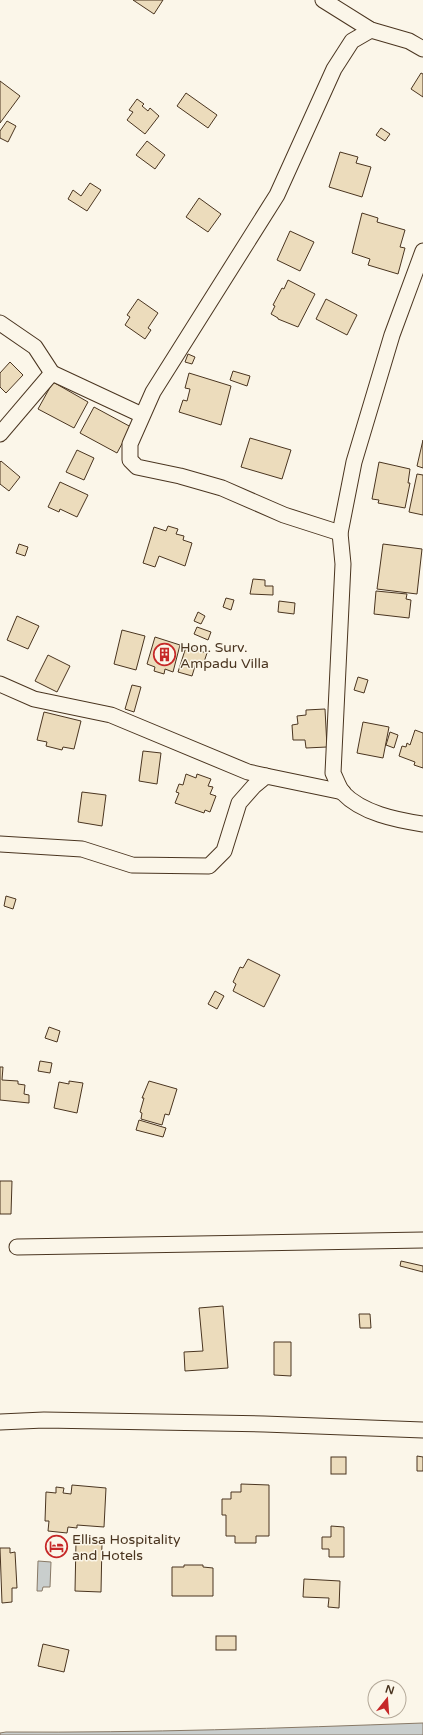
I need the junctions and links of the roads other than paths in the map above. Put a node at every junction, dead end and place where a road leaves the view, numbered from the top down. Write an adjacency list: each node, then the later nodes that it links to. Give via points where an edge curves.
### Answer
1 (323, 0): 2 (street)
2 (371, 30): 3 (street, via 408,41); 7 (street, via 352,40 334,69 277,195 153,392)
3 (423, 50)
4 (423, 251): 9 (street, via 392,335 354,462)
5 (0, 323): 6 (street, via 35,347)
6 (52, 373): 7 (street); 8 (street)
7 (142, 416): 9 (street, via 130,444 130,460 137,467 222,488 284,515)
8 (0, 434)
9 (340, 533): 12 (street, via 343,564 333,773)
10 (0, 684): 11 (street, via 34,699 111,715 248,772)
11 (266, 776): 12 (street); 14 (street, via 240,803 224,851 209,866 132,865 82,849)
12 (342, 792): 13 (street, via 359,805 384,816)
13 (423, 824)
14 (0, 844)
15 (423, 1240): 16 (street)
16 (17, 1247)
17 (0, 1422): 18 (street, via 44,1420 249,1423)
18 (423, 1430)

